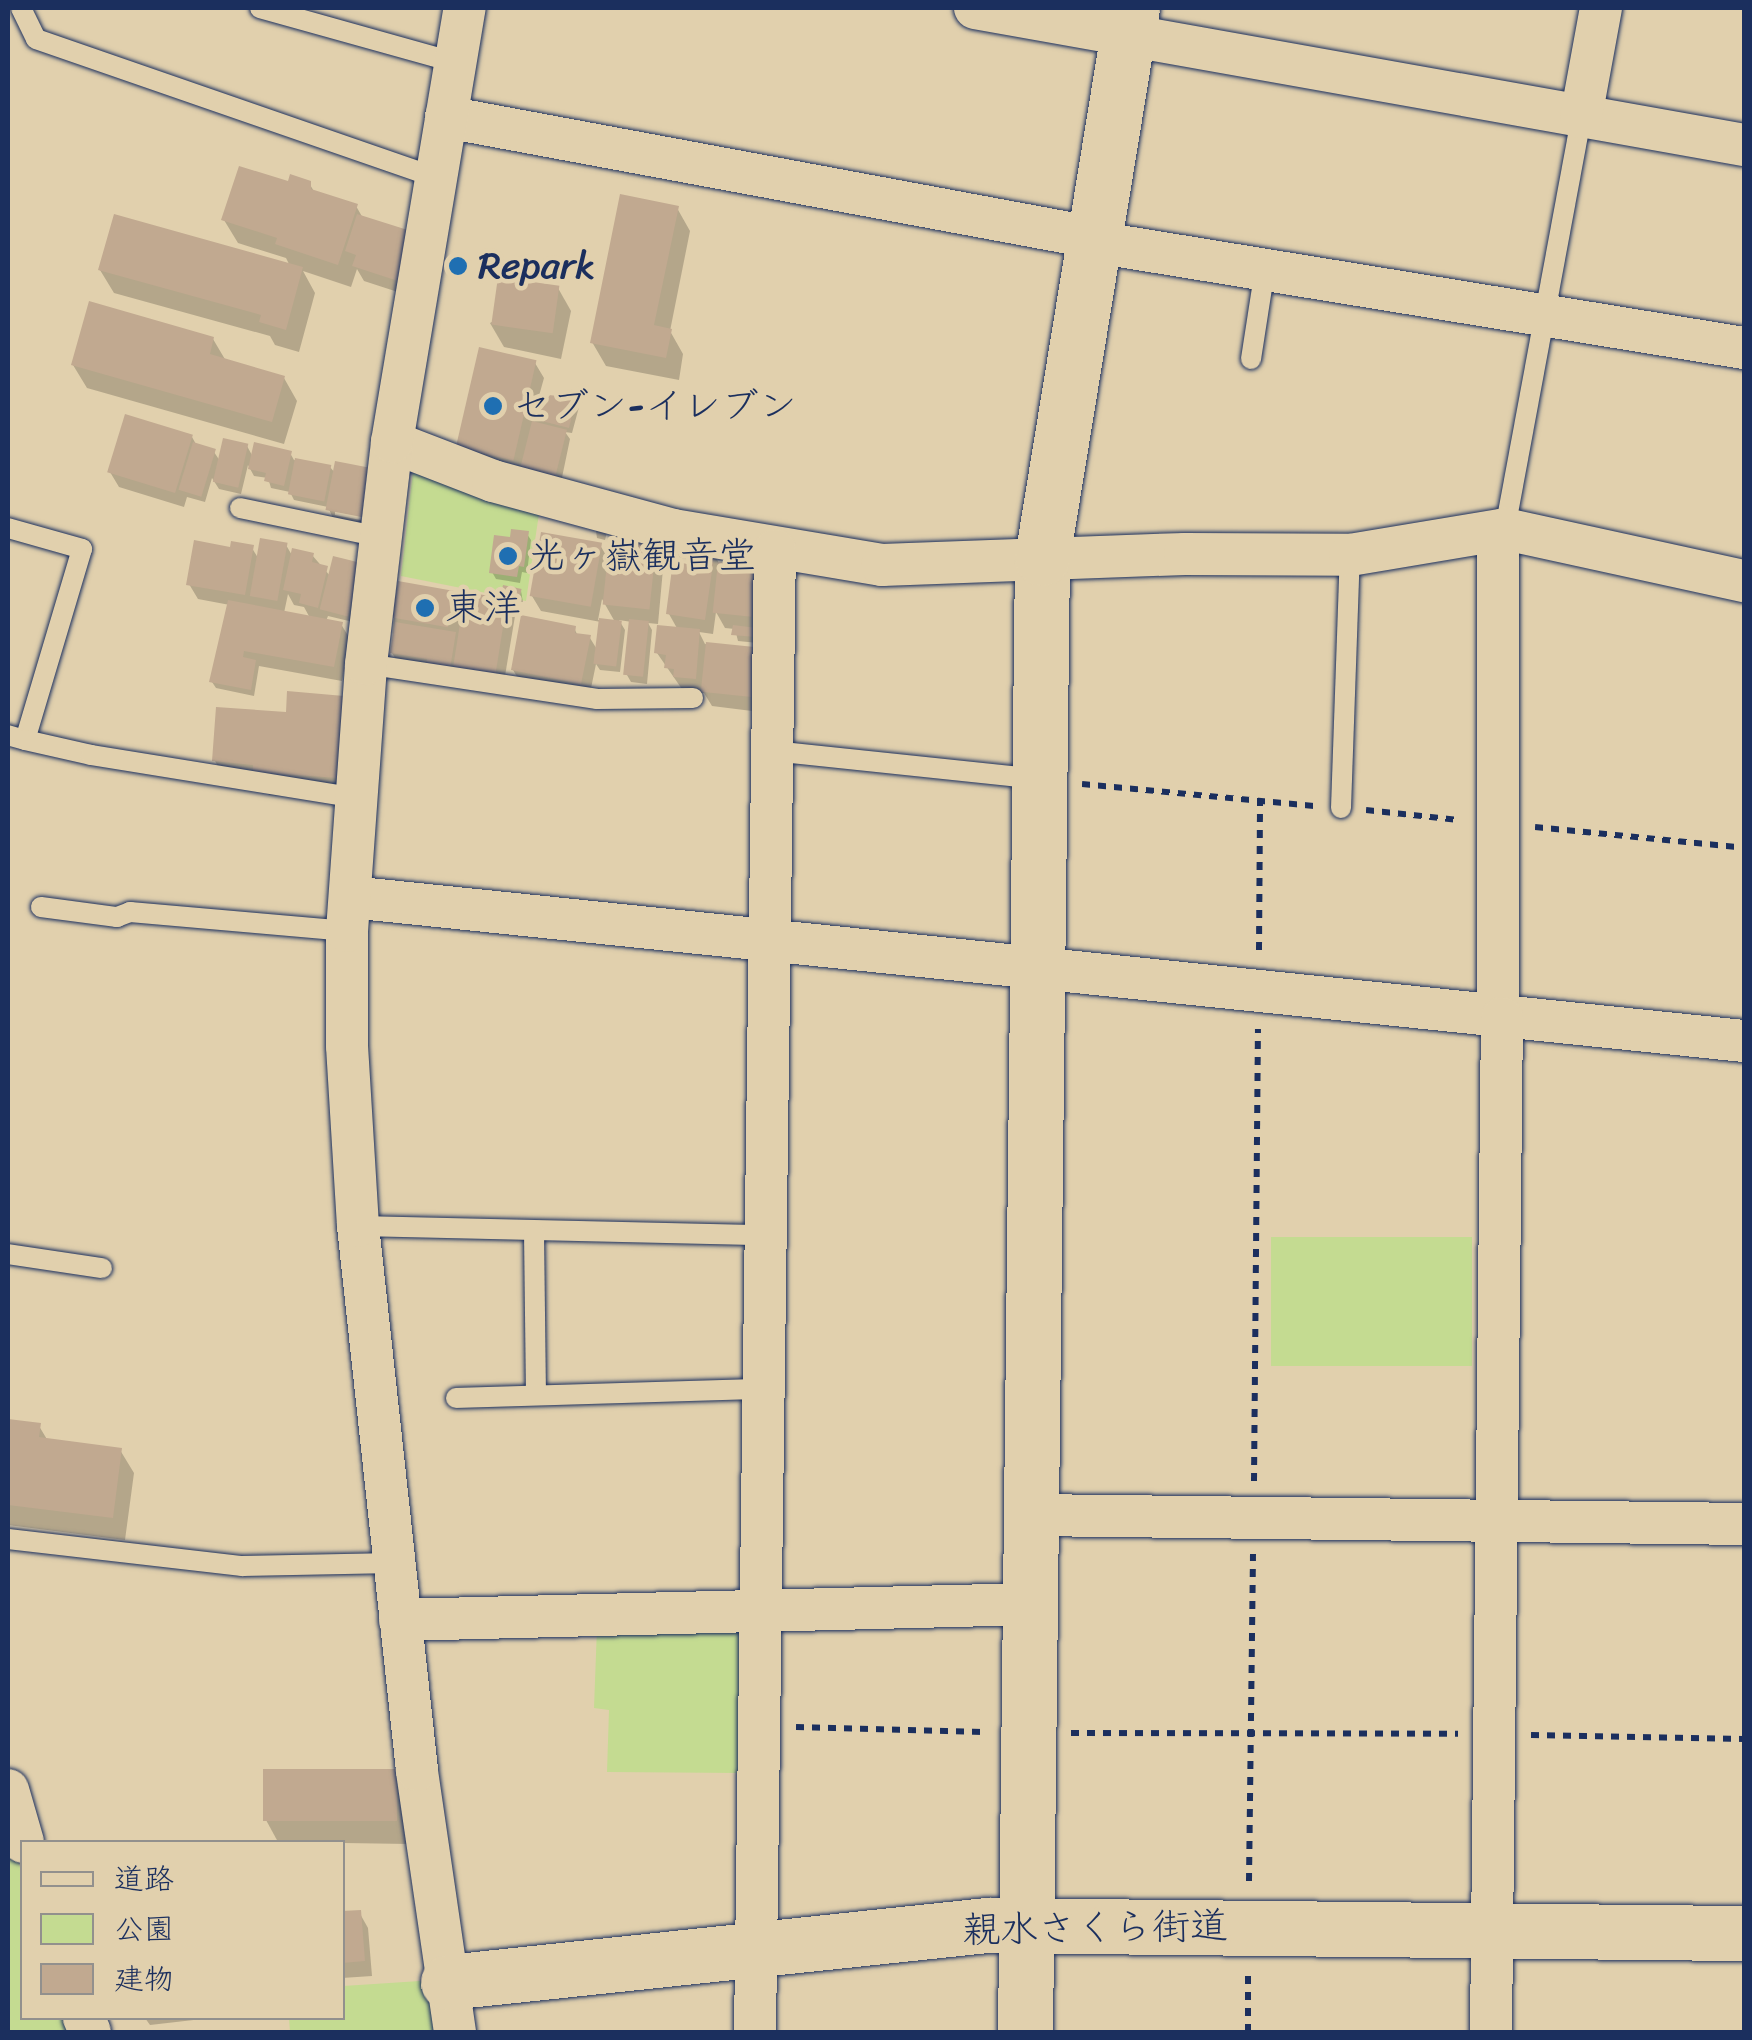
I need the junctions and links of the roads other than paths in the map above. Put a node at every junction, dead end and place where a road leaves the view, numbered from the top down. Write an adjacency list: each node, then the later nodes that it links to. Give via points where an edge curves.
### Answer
1 (21, 8): 11 (lane, via 36,39)
2 (260, 8): 7 (lane)
3 (465, 8): 7 (street)
4 (975, 8): 6 (street)
5 (1601, 8): 8 (street)
6 (1129, 20): 8 (street); 12 (street)
7 (456, 62): 9 (street)
8 (1581, 116): 10 (street); 14 (lane)
9 (446, 118): 11 (street); 12 (street)
10 (1744, 145)
11 (437, 178): 17 (street)
12 (1096, 240): 13 (street); 24 (street)
13 (1266, 269): 14 (street); 16 (lane)
14 (1544, 315): 15 (street); 20 (lane)
15 (1744, 348)
16 (1251, 359)
17 (392, 442): 21 (street); 22 (street, via 493,481)
18 (240, 508): 21 (lane)
19 (8, 528): 28 (lane, via 82,549)
20 (1501, 530): 23 (street); 25 (street); 37 (street)
21 (380, 536): 26 (street)
22 (775, 550): 24 (street, via 882,564); 29 (street)
23 (1350, 555): 24 (street); 32 (lane)
24 (1042, 558): 30 (street)
25 (1744, 581)
26 (366, 664): 27 (lane, via 597,700); 31 (street)
27 (693, 698)
28 (16, 738): 31 (lane)
29 (773, 751): 30 (lane); 35 (street)
30 (1041, 779): 36 (street)
31 (356, 798): 34 (street)
32 (1341, 808)
33 (41, 907): 34 (lane, via 116,917)
34 (348, 914): 35 (street); 39 (street, via 347,1046)
35 (768, 941): 36 (street); 41 (street)
36 (1038, 971): 37 (street); 47 (street)
37 (1500, 1017): 38 (street); 48 (street)
38 (1744, 1041)
39 (358, 1226): 40 (lane); 51 (street)
40 (534, 1232): 41 (lane); 45 (lane)
41 (766, 1236): 44 (street)
42 (8, 1254): 43 (lane)
43 (102, 1268)
44 (763, 1389): 45 (lane); 53 (street)
45 (536, 1394): 46 (lane)
46 (456, 1398)
47 (1032, 1515): 48 (street); 52 (street)
48 (1495, 1521): 49 (street); 58 (street)
49 (1744, 1524)
50 (8, 1540): 51 (lane, via 242,1566)
51 (394, 1563): 54 (street)
52 (1032, 1604): 53 (street); 57 (street)
53 (760, 1610): 54 (street); 60 (street)
54 (400, 1620): 61 (street)
55 (8, 1790): 56 (street)
56 (22, 1840)
57 (1026, 1925): 58 (street, 親水さくら街道); 60 (street, 親水さくら街道); 63 (street)
58 (1493, 1930): 59 (street, 親水さくら街道); 64 (street)
59 (1744, 1934)
60 (756, 1950): 61 (street, 親水さくら街道); 62 (street)
61 (452, 2007)
62 (755, 2032)
63 (1025, 2032)
64 (1491, 2032)

